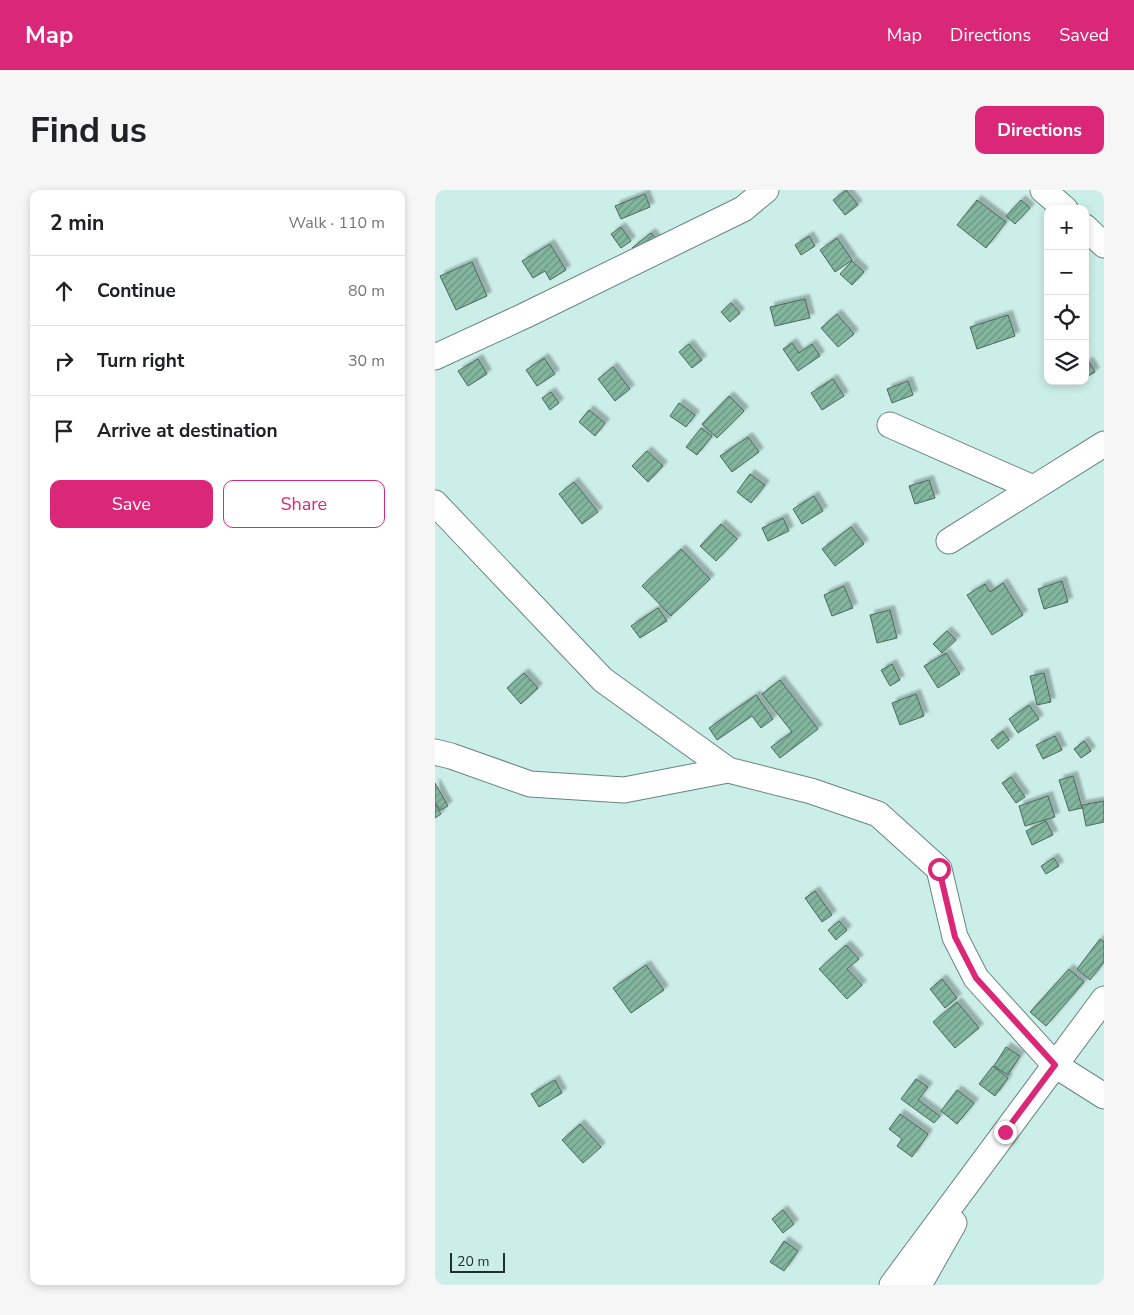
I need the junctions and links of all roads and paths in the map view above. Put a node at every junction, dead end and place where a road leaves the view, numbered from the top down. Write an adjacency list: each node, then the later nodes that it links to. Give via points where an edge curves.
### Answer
1 (766, 190): 6 (street, via 743,210)
2 (1043, 190): 3 (street)
3 (1060, 205)
4 (1089, 231): 5 (street)
5 (1104, 245)
6 (435, 357)
7 (890, 425): 9 (street)
8 (1104, 444): 9 (street)
9 (1033, 488): 11 (street)
10 (435, 503): 13 (street, via 603,680)
11 (949, 541)
12 (435, 752): 13 (street, via 530,784 596,789 624,790)
13 (728, 770): 15 (street, via 811,791 878,814 939,869 955,937 976,978)
14 (1104, 999): 15 (street)
15 (1055, 1065): 16 (street); 17 (street)
16 (1104, 1096)
17 (1005, 1132): 18 (street); 19 (street)
18 (892, 1285)
19 (919, 1285)

